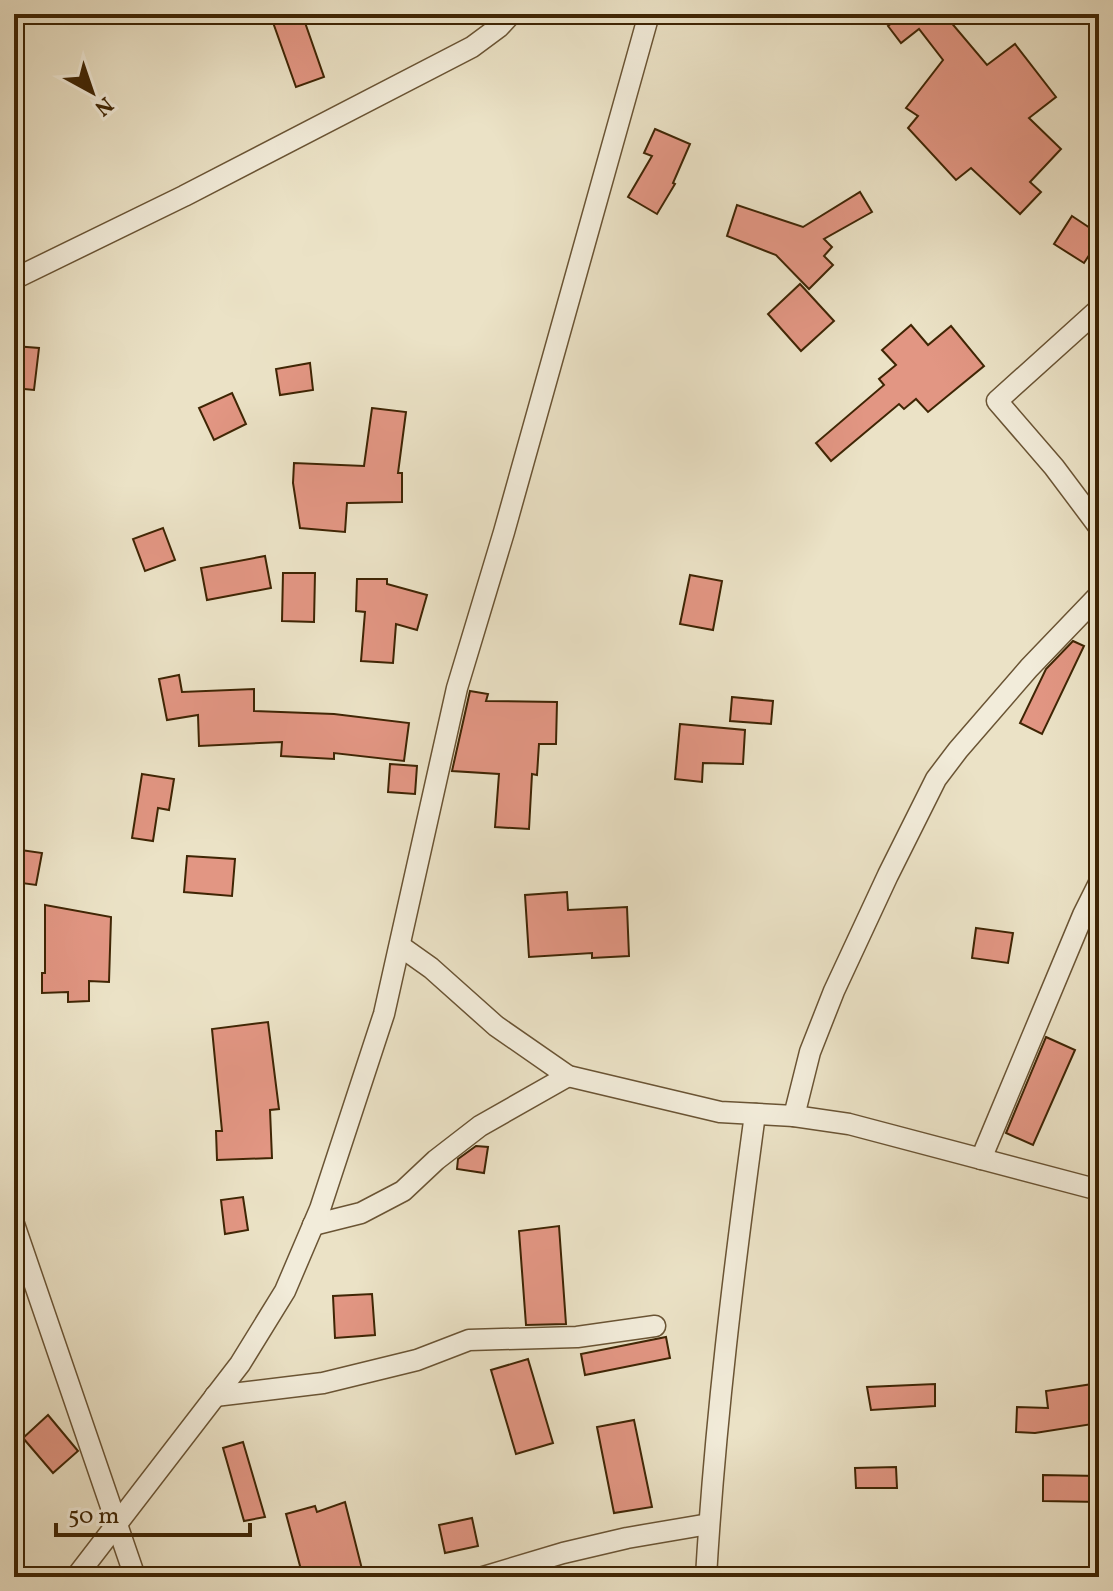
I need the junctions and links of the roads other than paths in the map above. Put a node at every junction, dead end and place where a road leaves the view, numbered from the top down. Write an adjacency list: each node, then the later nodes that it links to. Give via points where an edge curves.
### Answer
1 (511, 14): 3 (street, via 460,53)
2 (649, 14): 8 (street, via 457,688)
3 (14, 279)
4 (1099, 309): 5 (street, via 997,401)
5 (1099, 527)
6 (1099, 595): 11 (street, via 936,779 834,991 810,1052)
7 (1099, 883): 12 (street)
8 (400, 946): 9 (street, via 496,1026); 14 (street, via 384,1014)
9 (568, 1076): 10 (street, via 720,1112); 14 (street, via 480,1126 403,1191 361,1213)
10 (755, 1114): 11 (street); 19 (street, via 732,1282)
11 (794, 1116): 12 (street, via 849,1124)
12 (981, 1159): 13 (street)
13 (1099, 1190)
14 (313, 1225): 17 (street, via 285,1291)
15 (16, 1235): 18 (street)
16 (655, 1326): 17 (street, via 577,1337 469,1340 417,1360 323,1383)
17 (215, 1396): 18 (street)
18 (117, 1522): 20 (street); 21 (street)
19 (709, 1524): 22 (street, via 563,1553); 23 (street)
20 (76, 1577)
21 (135, 1577)
22 (483, 1577)
23 (706, 1577)

